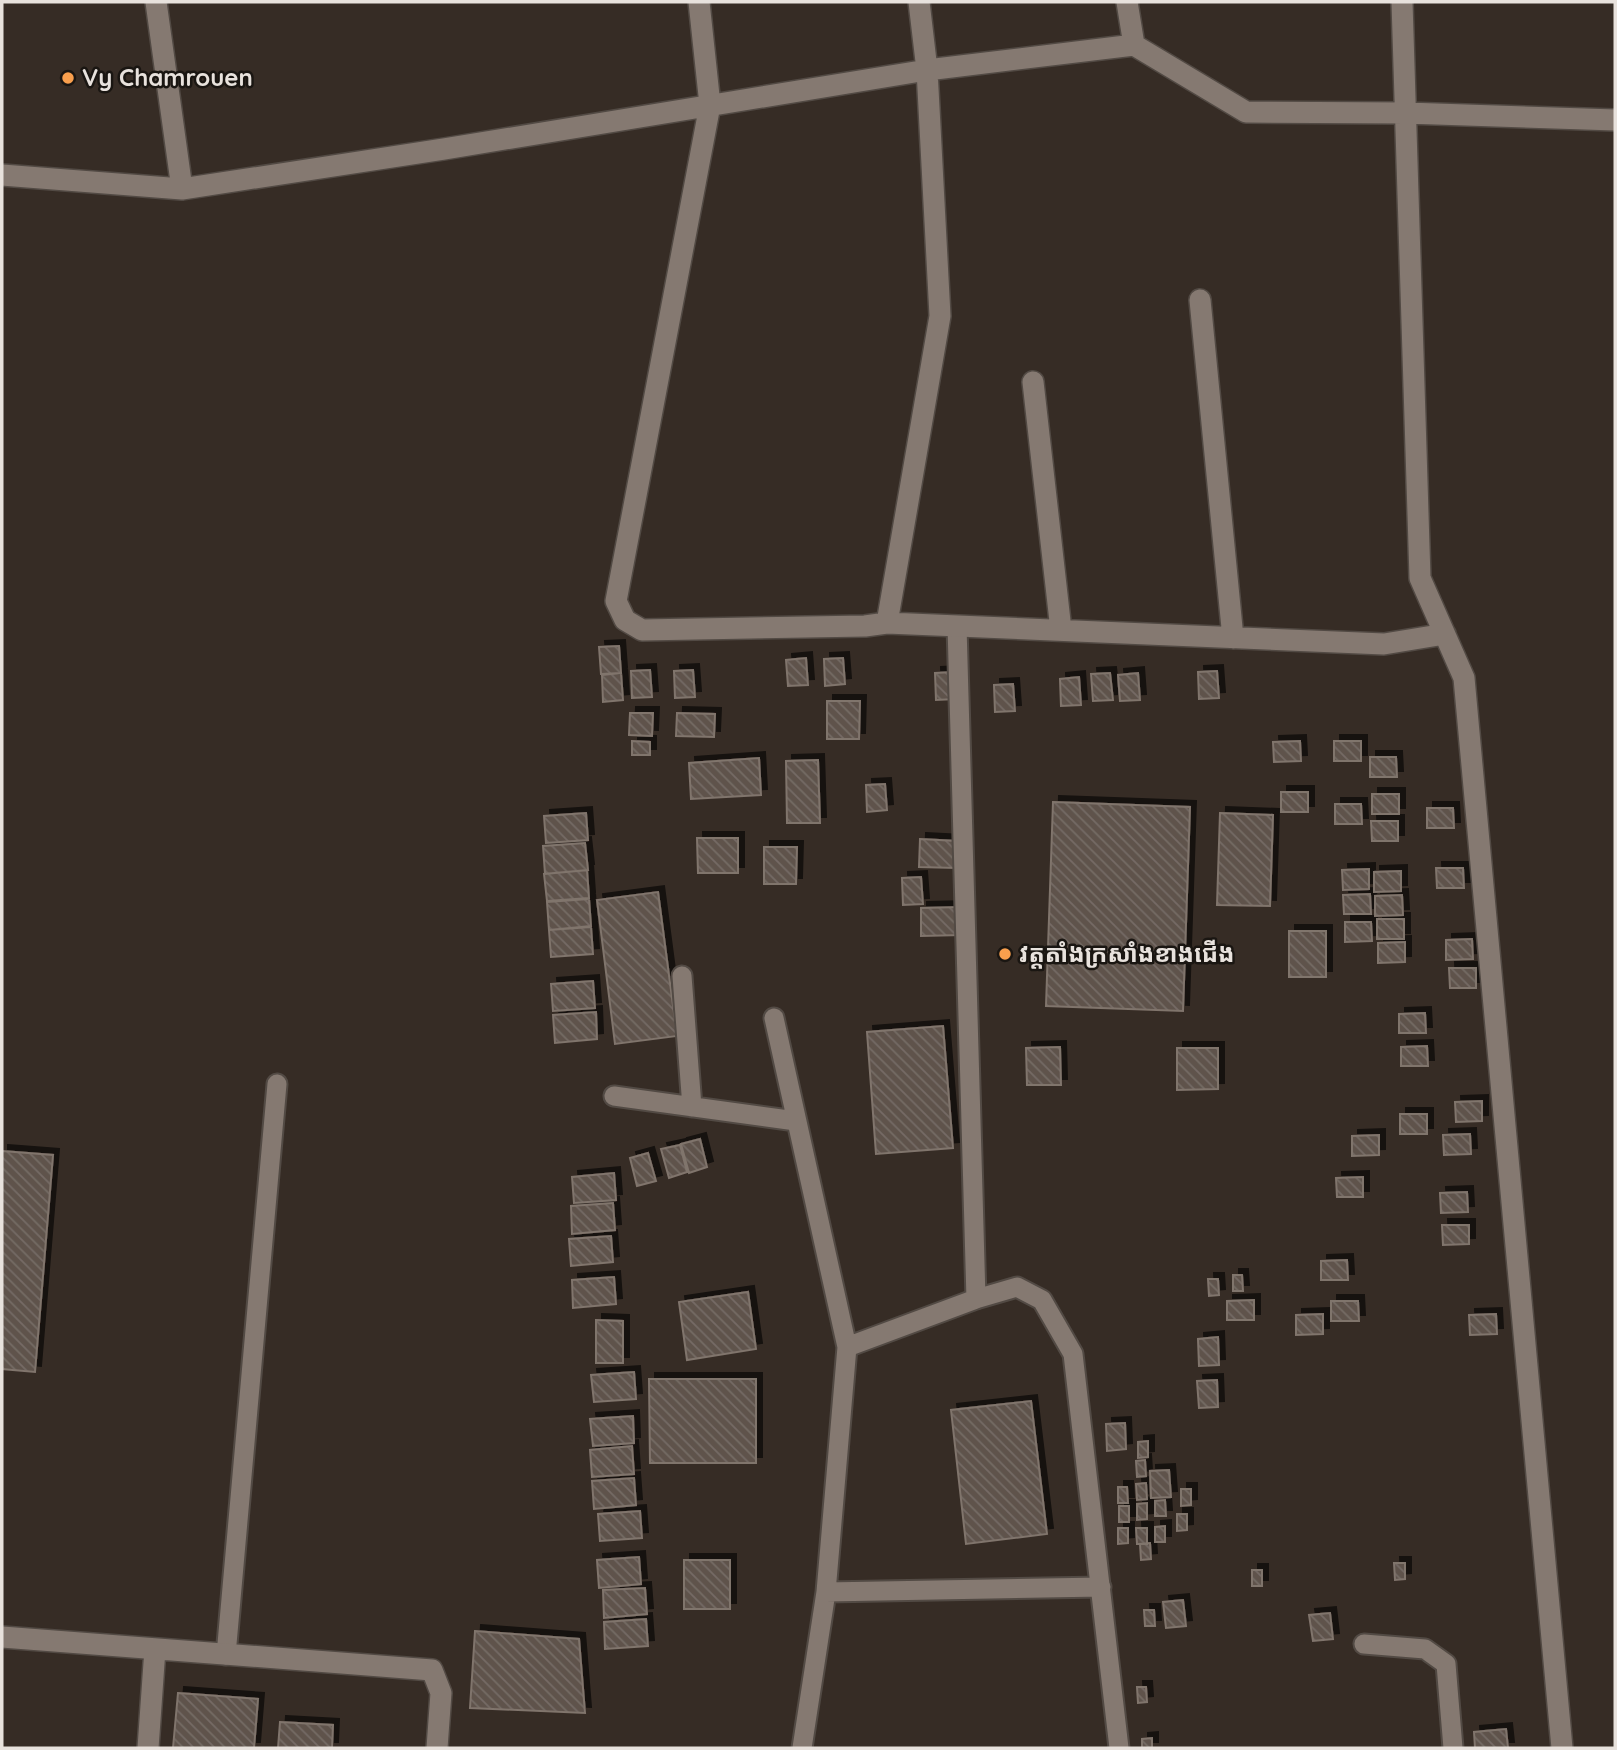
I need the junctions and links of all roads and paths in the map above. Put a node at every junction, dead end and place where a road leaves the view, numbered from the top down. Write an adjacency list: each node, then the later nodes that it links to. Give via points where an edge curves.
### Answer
1 (156, 2): 12 (street)
2 (699, 2): 8 (street)
3 (919, 2): 7 (street)
4 (1127, 2): 6 (street)
5 (1402, 2): 9 (street)
6 (1133, 45): 7 (street); 9 (street, via 1246,112)
7 (927, 69): 8 (street); 15 (street, via 940,316)
8 (710, 105): 12 (street); 15 (street, via 616,601 625,620 642,630)
9 (1406, 113): 10 (street); 18 (street, via 1420,578)
10 (1615, 120)
11 (2, 175): 12 (street)
12 (182, 189)
13 (1200, 300): 19 (street)
14 (1033, 382): 17 (street)
15 (887, 623): 16 (street)
16 (957, 626): 17 (street); 26 (lane)
17 (1061, 630): 19 (street)
18 (1445, 634): 19 (street, via 1384,644); 39 (street, via 1464,678)
19 (1233, 638)
20 (682, 976): 24 (lane)
21 (774, 1018): 25 (lane)
22 (276, 1084): 33 (lane)
23 (614, 1096): 24 (lane)
24 (692, 1107): 25 (lane)
25 (796, 1121): 27 (lane)
26 (976, 1299): 27 (lane); 28 (lane, via 1017,1287 1042,1300 1073,1354)
27 (846, 1348): 29 (lane)
28 (1101, 1587): 29 (lane); 37 (lane)
29 (826, 1592): 36 (lane)
30 (2, 1637): 32 (street)
31 (1364, 1644): 38 (lane, via 1425,1648 1446,1664)
32 (155, 1649): 33 (street); 34 (street)
33 (226, 1655): 35 (street, via 432,1670 441,1693)
34 (148, 1748)
35 (437, 1748)
36 (802, 1748)
37 (1119, 1748)
38 (1453, 1748)
39 (1563, 1748)

